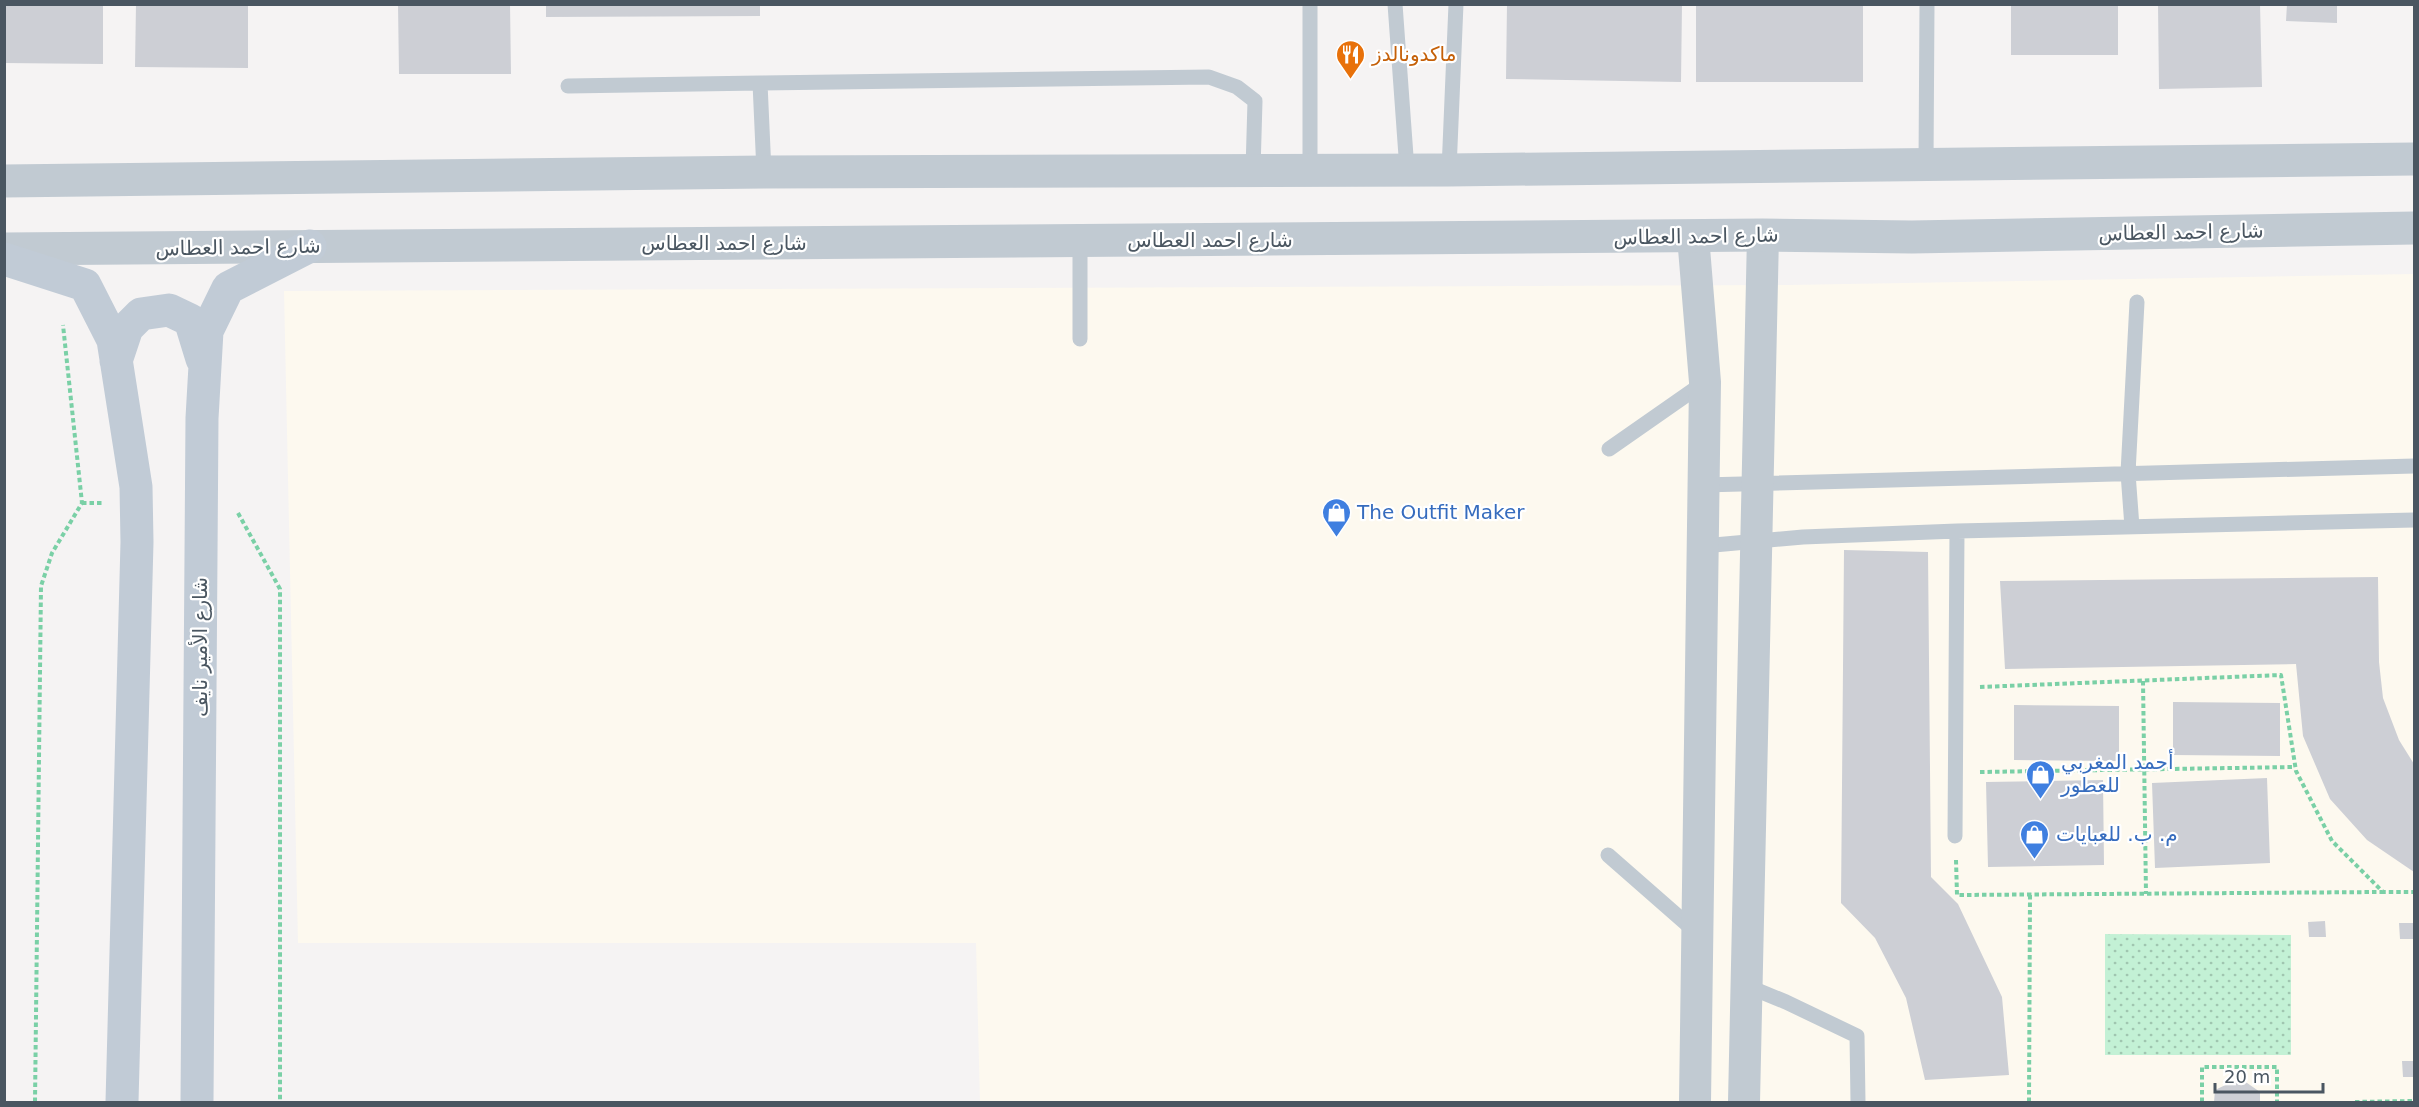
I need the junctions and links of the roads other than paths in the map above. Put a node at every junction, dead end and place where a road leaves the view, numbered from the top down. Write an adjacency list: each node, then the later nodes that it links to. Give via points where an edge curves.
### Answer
1 (1310, 4): 9 (lane)
2 (1395, 4): 11 (lane)
3 (1456, 4): 12 (lane)
4 (1927, 4): 8 (lane)
5 (760, 83): 6 (lane); 10 (lane, via 1209,77 1237,87 1255,100); 13 (lane)
6 (568, 86)
7 (2415, 159): 8 (street)
8 (1926, 164): 12 (street)
9 (1310, 169): 10 (street); 11 (street)
10 (1253, 170): 13 (street)
11 (1407, 170): 12 (street)
12 (1449, 170)
13 (764, 172): 14 (street)
14 (4, 181)
15 (2415, 228): 16 (street, شارع احمد العطاس, via 1912,237)
16 (1763, 234): 17 (street, شارع احمد العطاس); 30 (street)
17 (1693, 236): 18 (street, شارع احمد العطاس); 26 (street)
18 (1080, 241): 19 (street, شارع احمد العطاس); 23 (lane)
19 (310, 246): 20 (street, شارع احمد العطاس); 25 (main road, شارع الأمير نايف, via 228,288 207,331)
20 (4, 249)
21 (4, 259): 24 (main road, via 85,285 113,340)
22 (2137, 302): 29 (lane)
23 (1080, 339)
24 (116, 361): 25 (main road, via 127,328 141,314 169,310 190,320); 41 (main road, via 136,487 137,542)
25 (205, 366): 42 (main road, شارع الأمير نايف)
26 (1705, 382): 27 (lane); 31 (street)
27 (1610, 449)
28 (2415, 466): 29 (lane)
29 (2128, 473): 30 (lane); 33 (lane)
30 (1757, 482): 31 (lane); 35 (street)
31 (1703, 485): 36 (street)
32 (2415, 520): 33 (lane)
33 (2132, 527): 34 (lane)
34 (1957, 531): 35 (lane, via 1803,537); 37 (lane)
35 (1757, 543): 36 (lane); 40 (street)
36 (1702, 546): 39 (street)
37 (1955, 836)
38 (1608, 855): 39 (lane)
39 (1697, 933): 43 (street)
40 (1747, 986): 44 (street); 45 (lane, via 1857,1036)
41 (122, 1102)
42 (197, 1102)
43 (1695, 1102)
44 (1744, 1102)
45 (1858, 1102)

